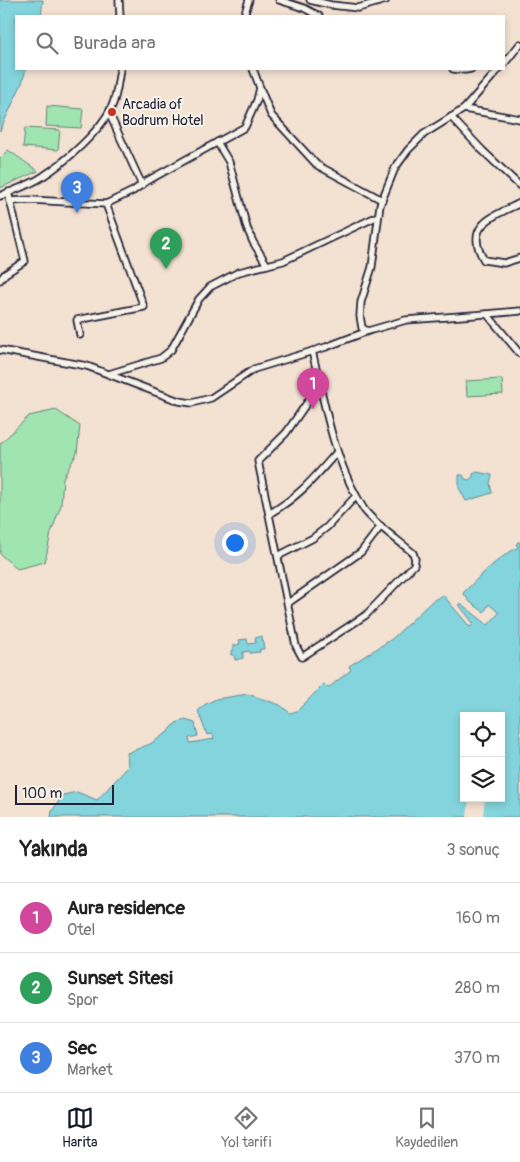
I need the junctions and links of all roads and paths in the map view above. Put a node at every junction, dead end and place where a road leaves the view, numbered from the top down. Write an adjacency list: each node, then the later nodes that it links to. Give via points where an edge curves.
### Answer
1 (119, 0): 8 (street)
2 (249, 0): 9 (street)
3 (279, 0): 7 (street)
4 (308, 0): 6 (street); 7 (street)
5 (386, 0): 6 (street, via 358,8)
6 (332, 2)
7 (304, 8): 10 (street)
8 (120, 15)
9 (244, 15)
10 (318, 15)
11 (520, 44): 12 (street)
12 (507, 57)
13 (120, 70): 18 (street)
14 (253, 70): 16 (street)
15 (498, 70): 17 (street)
16 (260, 88): 21 (street, via 245,127); 26 (street, via 271,115 317,165)
17 (464, 109): 19 (street); 20 (street)
18 (109, 113): 22 (street); 24 (street, via 68,157 41,178)
19 (451, 117): 23 (street); 26 (street, via 424,134 408,150 395,168)
20 (520, 119)
21 (216, 142): 22 (street); 32 (street, via 229,162 247,228)
22 (142, 185): 29 (street)
23 (520, 186)
24 (8, 192): 25 (street); 27 (street)
25 (0, 196)
26 (382, 200): 30 (street)
27 (10, 201): 29 (street); 33 (street, via 25,261)
28 (520, 203): 31 (street, via 490,218 480,227 476,237 477,249 484,260 504,263)
29 (106, 204): 37 (street, via 144,307 77,320)
30 (378, 216): 32 (street, via 283,261); 36 (street, via 372,267 361,302 362,328)
31 (520, 258)
32 (267, 265): 41 (street, via 239,272 210,287 199,299 172,350 161,358)
33 (0, 280)
34 (520, 311): 35 (street)
35 (487, 314): 36 (street, via 406,320); 40 (street)
36 (368, 331): 39 (street)
37 (80, 335)
38 (0, 350): 41 (street, via 87,366)
39 (312, 352): 41 (street, via 254,369 211,398 192,403); 42 (street)
40 (520, 354)
41 (108, 374)
42 (320, 384): 43 (street); 45 (street, via 286,433 258,461)
43 (337, 452): 44 (street); 45 (street, via 303,491)
44 (356, 496): 46 (street, via 366,513); 47 (street, via 313,538)
45 (269, 514): 47 (street)
46 (382, 526): 48 (street, via 361,552); 48 (street, via 413,553 414,565 366,615 302,658 296,646)
47 (278, 556): 48 (street)
48 (288, 603)

